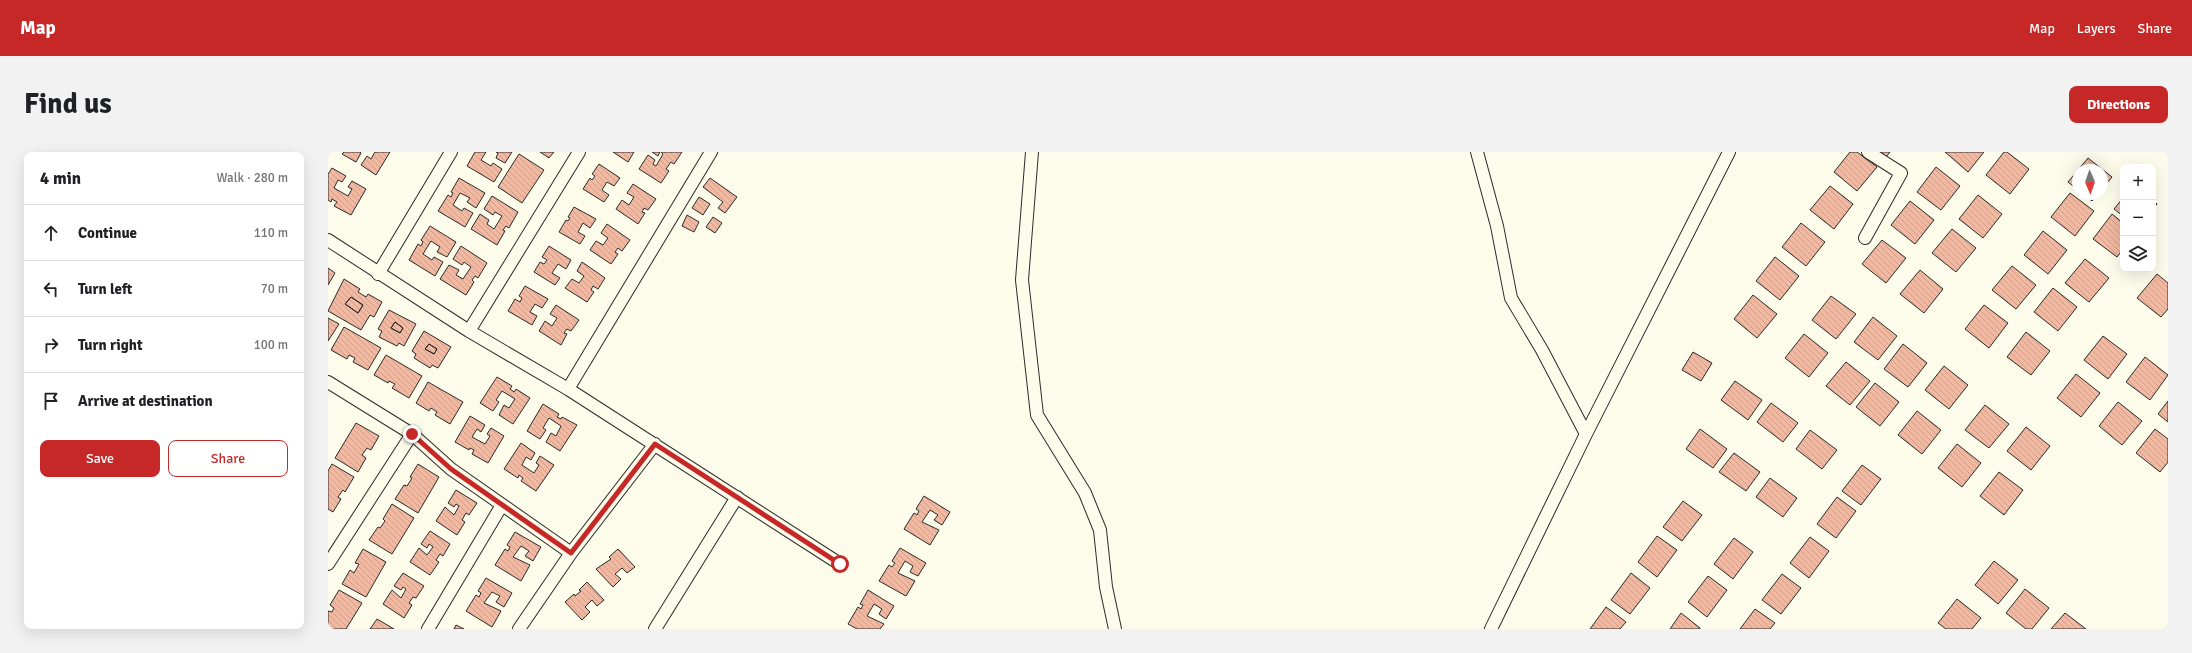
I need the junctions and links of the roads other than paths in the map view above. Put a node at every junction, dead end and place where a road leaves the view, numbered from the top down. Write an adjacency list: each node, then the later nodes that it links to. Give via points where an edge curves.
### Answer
1 (579, 152): 11 (street)
2 (711, 152): 13 (street)
3 (1032, 152): 25 (street, via 1022,280 1037,415 1085,494 1100,530 1106,587)
4 (1477, 152): 15 (street, via 1497,226 1511,298 1542,350)
5 (1729, 152): 15 (street)
6 (1868, 152): 8 (street, via 1901,173)
7 (447, 153): 10 (street)
8 (1865, 238)
9 (328, 240): 10 (street)
10 (378, 274): 11 (street)
11 (469, 331): 13 (street)
12 (328, 382): 14 (street)
13 (568, 389): 16 (street)
14 (412, 434): 18 (street, via 451,469); 20 (street)
15 (1586, 434): 26 (street)
16 (655, 444): 17 (street); 19 (street)
17 (737, 497): 21 (street); 24 (street)
18 (502, 505): 19 (street); 22 (street)
19 (571, 553): 23 (street)
20 (328, 564)
21 (840, 564)
22 (428, 629)
23 (519, 629)
24 (655, 629)
25 (1115, 629)
26 (1492, 629)

